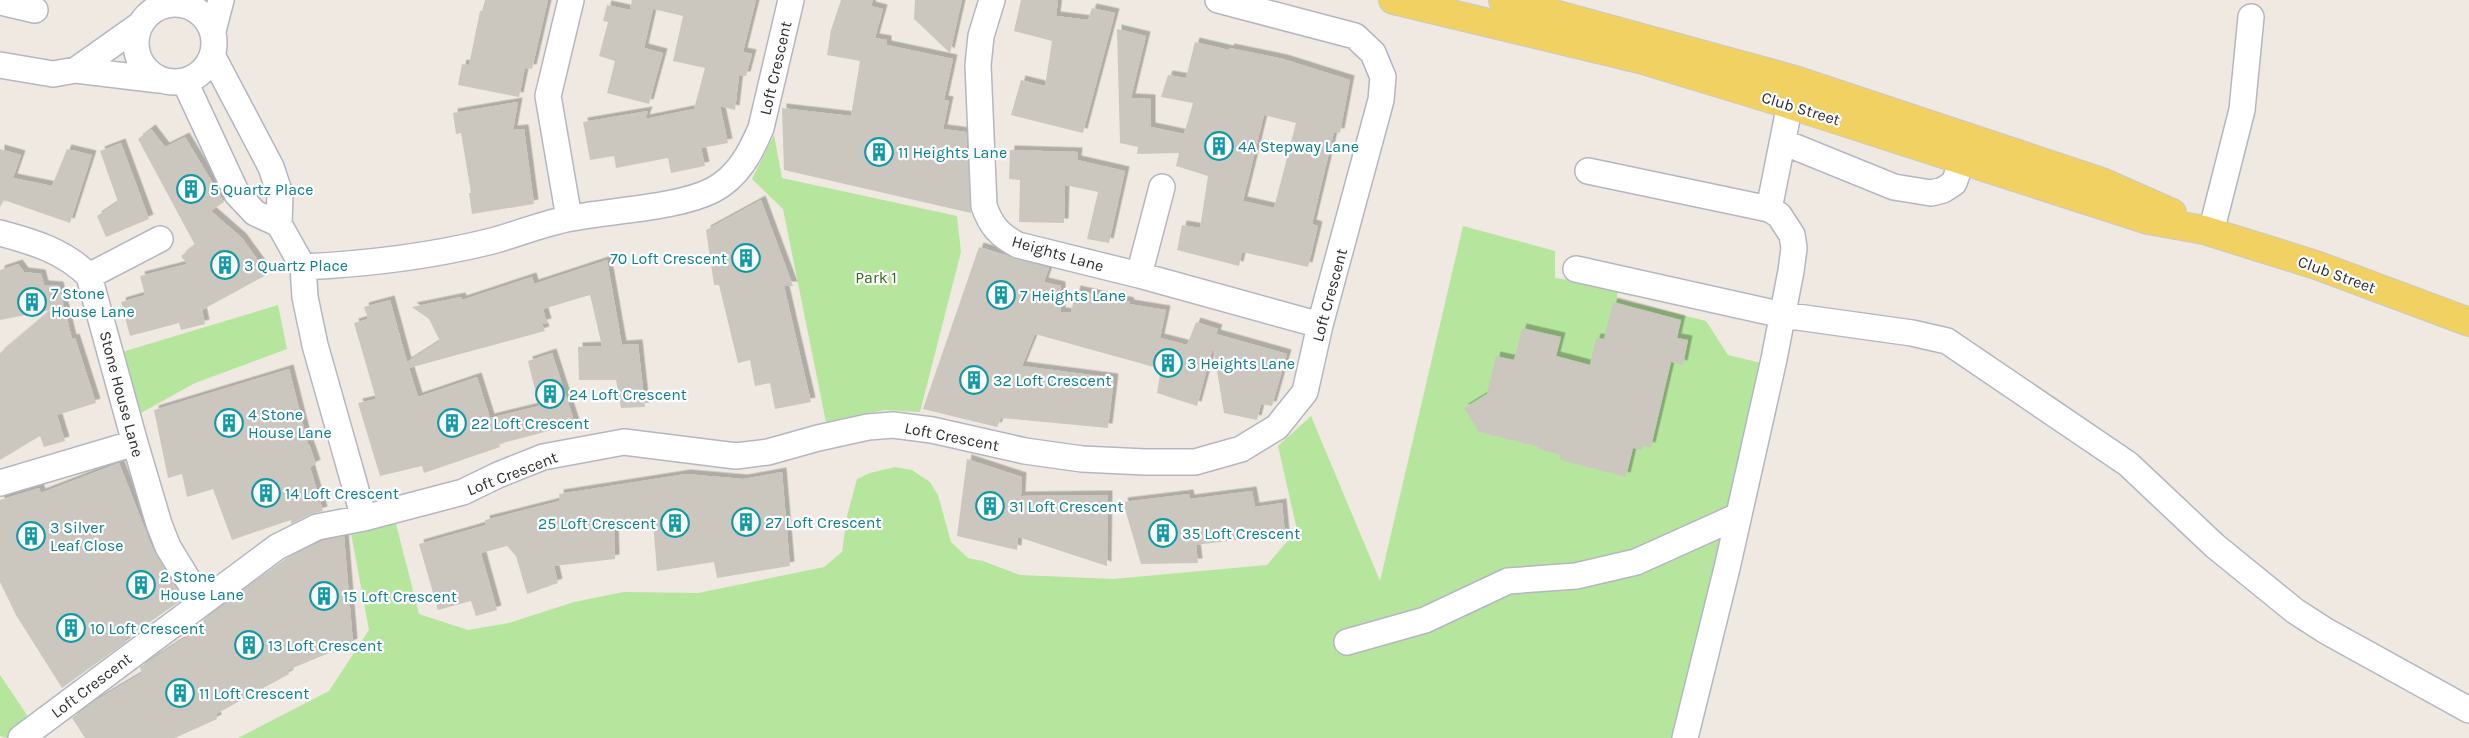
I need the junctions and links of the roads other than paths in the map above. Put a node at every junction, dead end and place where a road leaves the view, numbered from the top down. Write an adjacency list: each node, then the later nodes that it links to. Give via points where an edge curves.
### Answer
1 (221, 0): 14 (street)
2 (571, 0): 28 (street, via 548,96)
3 (791, 0): 28 (street, Loft Crescent, via 761,128 738,171 714,190 684,200)
4 (992, 0): 35 (street, Heights Lane, via 981,36 978,65 984,206 988,220 1001,236 1018,245)
5 (1218, 0): 39 (street, Loft Crescent, via 1355,36 1373,53 1383,77 1381,100)
6 (1393, 0): 10 (main road, Club Street)
7 (1502, 0): 20 (main road, Club Street)
8 (0, 2): 11 (street)
9 (187, 2): 13 (street, via 160,7); 14 (street, via 207,20)
10 (1450, 7): 20 (main road, Club Street, via 1643,60)
11 (35, 10)
12 (2251, 17): 30 (street, via 2242,110)
13 (141, 24): 17 (street); 18 (street, via 136,36 136,50 140,62)
14 (213, 31): 15 (street)
15 (213, 57): 19 (street, via 206,69); 21 (street)
16 (0, 65): 17 (street, via 53,74)
17 (76, 70): 18 (street)
18 (159, 80): 19 (street)
19 (184, 82): 22 (street)
20 (1792, 92): 23 (street); 24 (main road, Club Street); 30 (main road, Club Street, via 2102,182)
21 (247, 122): 22 (street); 29 (street, via 271,167 280,194)
22 (213, 140): 29 (street, via 237,194 255,213)
23 (1783, 142): 24 (street, via 1894,187 1931,193 1954,183); 27 (street)
24 (1962, 160): 30 (main road, Club Street, via 2148,220)
25 (1588, 171): 27 (street)
26 (1162, 187): 35 (street)
27 (1769, 209): 37 (street, via 1779,215 1787,226 1794,248)
28 (569, 218): 33 (street, Loft Crescent, via 488,242 425,255 361,264)
29 (279, 224): 33 (street)
30 (2208, 231): 38 (main road, Club Street, via 2316,265)
31 (0, 234): 36 (street, via 39,244 78,265)
32 (160, 239): 36 (street)
33 (303, 267): 43 (street, via 314,345)
34 (1576, 269): 37 (street)
35 (1139, 275): 39 (street, Heights Lane)
36 (89, 276): 40 (street, Stone House Lane)
37 (1783, 315): 42 (street); 49 (street, via 1947,341 2128,464 2215,546 2296,611)
38 (2469, 322)
39 (1320, 325): 43 (street, Loft Crescent, via 1305,392 1278,427 1241,449 1195,462 1082,459 893,425 868,427 768,452 736,456 624,442 543,458 463,492)
40 (134, 443): 41 (street); 46 (street, Stone House Lane, via 168,546)
41 (0, 483)
42 (1738, 516): 44 (street); 45 (street)
43 (364, 518): 46 (street, Loft Crescent, via 317,527 277,547)
44 (1696, 535): 45 (street); 47 (street, via 1652,556 1612,568 1576,576 1498,584 1425,620)
45 (1727, 568): 48 (street)
46 (202, 601): 50 (street, Loft Crescent)
47 (1347, 642)
48 (1693, 706): 51 (street); 52 (street)
49 (2469, 710)
50 (21, 738)
51 (1685, 738)
52 (1700, 738)

